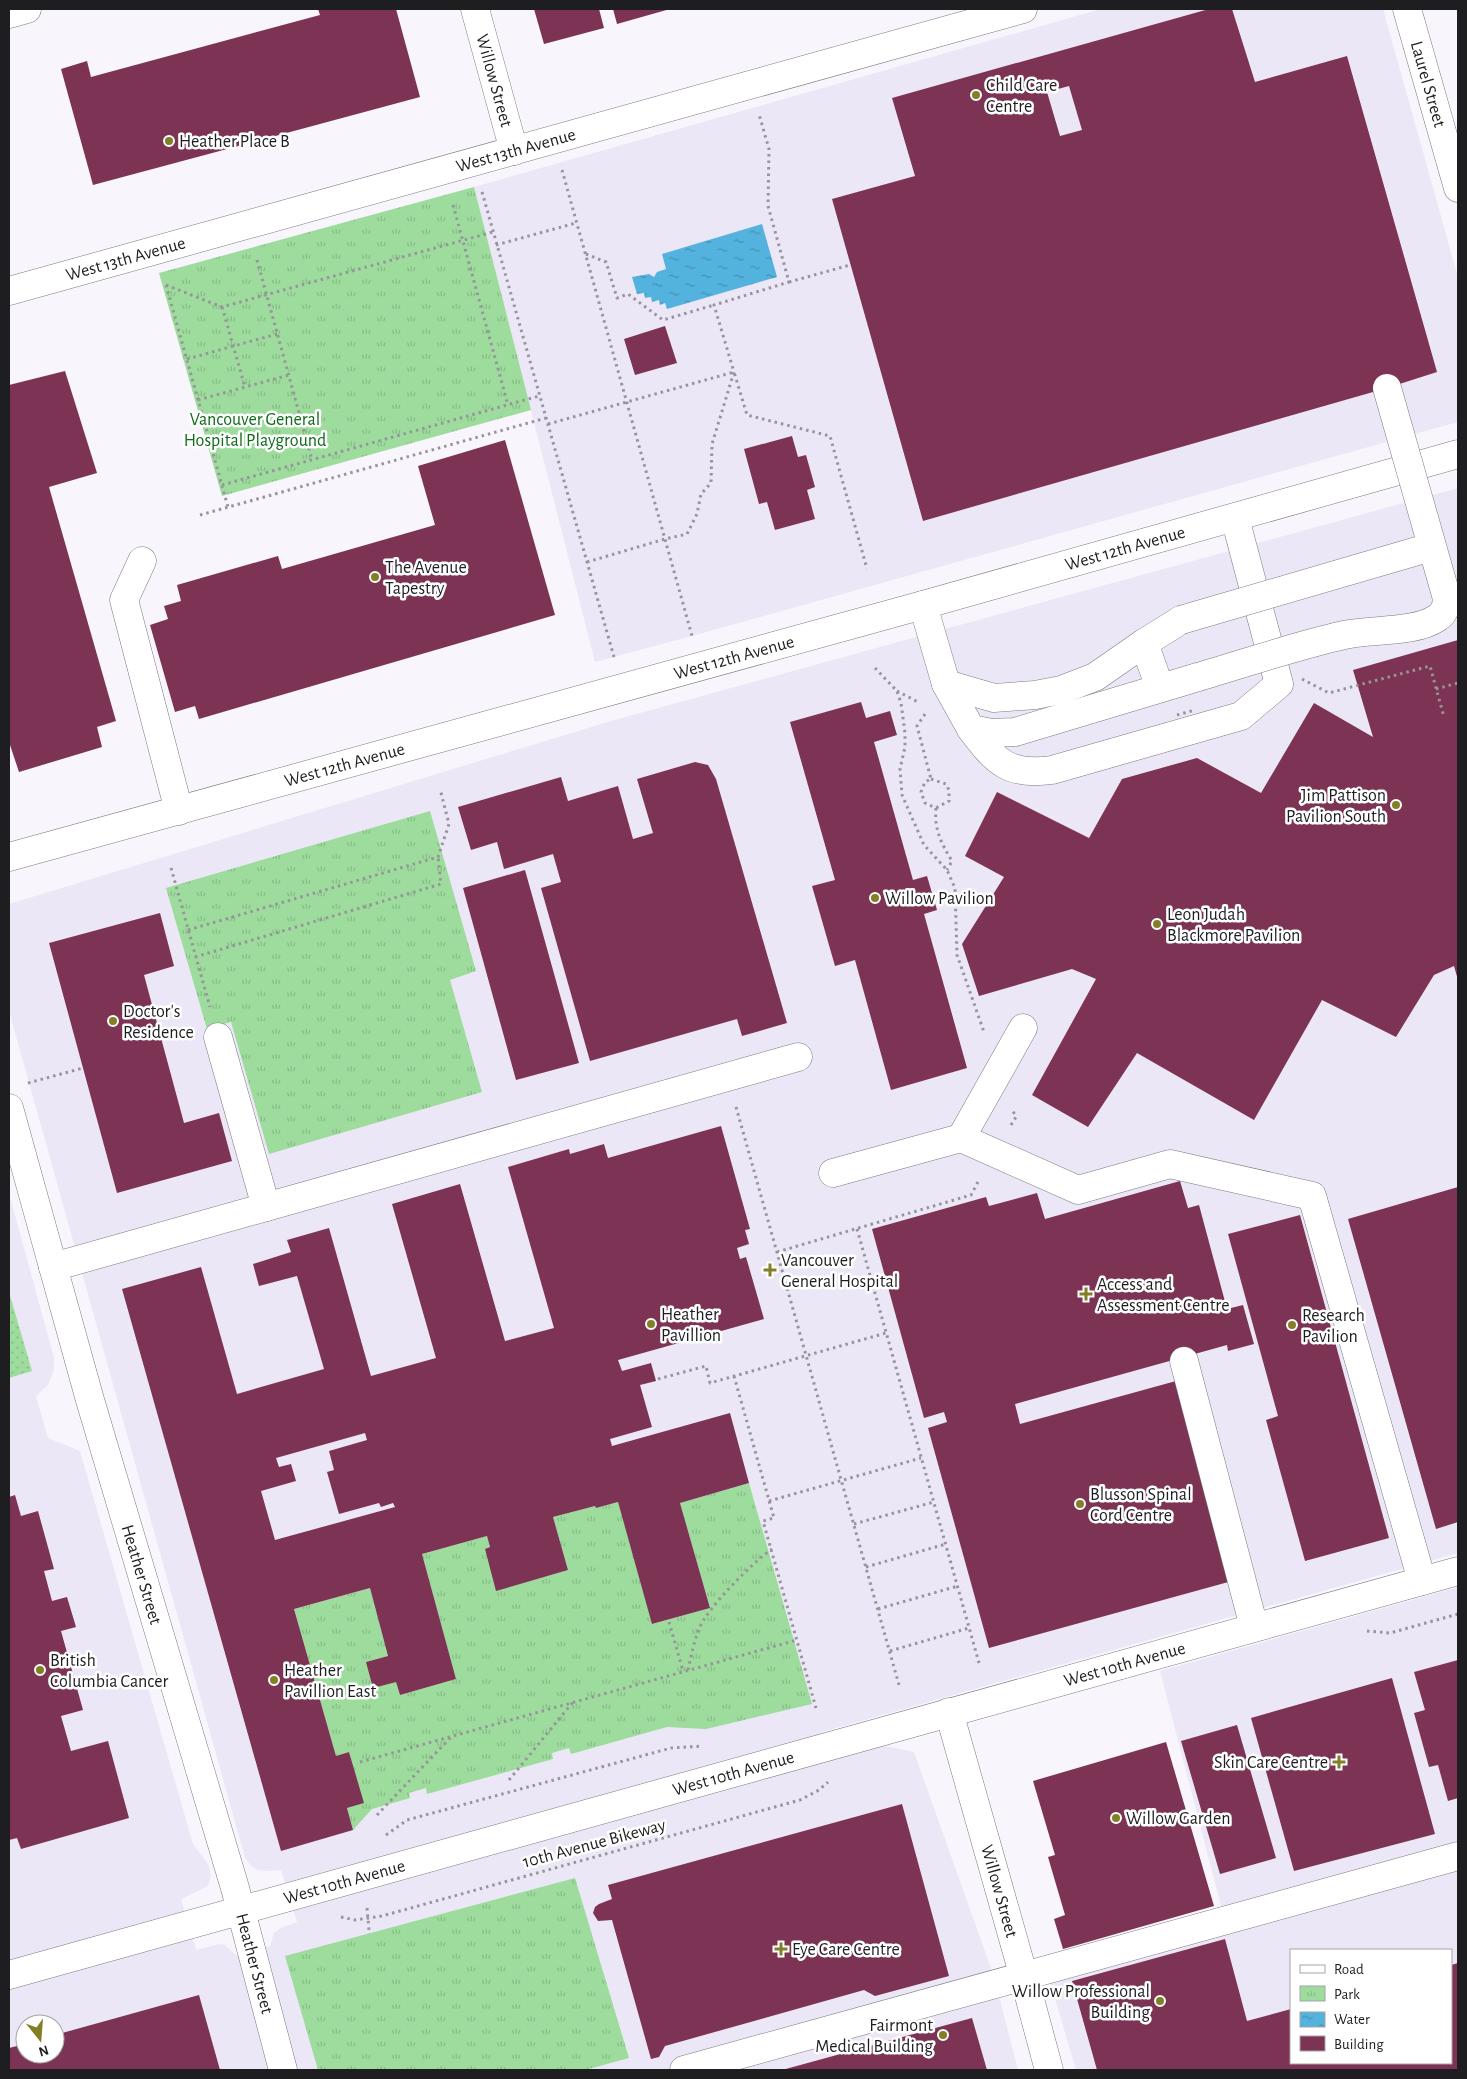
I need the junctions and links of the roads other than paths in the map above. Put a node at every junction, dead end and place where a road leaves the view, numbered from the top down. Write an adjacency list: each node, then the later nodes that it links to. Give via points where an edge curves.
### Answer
1 (27, 9): 5 (street)
2 (475, 9): 6 (street, Willow Street)
3 (1023, 9): 6 (street, West 13th Avenue)
4 (1407, 9): 7 (street, Laurel Street)
5 (9, 14)
6 (514, 151): 8 (street, West 13th Avenue)
7 (1457, 175)
8 (9, 291)
9 (1387, 388): 12 (street, bridge)
10 (1458, 454): 11 (street, West 12th Avenue)
11 (1235, 518): 14 (street, West 12th Avenue); 18 (street, via 1278,684 1241,716 1032,773 1003,764 991,755)
12 (1431, 547): 15 (street, bridge, via 1181,620); 17 (street, bridge, via 1447,602 1438,618 1407,628 1345,635)
13 (142, 561): 19 (street, via 124,600)
14 (922, 605): 16 (street); 19 (street, West 12th Avenue)
15 (1144, 643): 16 (street, via 1096,677 1061,690 994,698); 17 (street)
16 (946, 684): 18 (street)
17 (1160, 688): 18 (street, via 1015,732 992,733)
18 (971, 729)
19 (180, 811): 20 (street, West 12th Avenue)
20 (9, 858)
21 (1023, 1028): 25 (street)
22 (218, 1037): 28 (street)
23 (798, 1057): 28 (street)
24 (9, 1108): 26 (street, Heather Street)
25 (961, 1138): 27 (street); 32 (street, via 1078,1190 1170,1164 1312,1196)
26 (13, 1139): 29 (street, Heather Street)
27 (833, 1173)
28 (266, 1207): 29 (street)
29 (53, 1267): 36 (street, Heather Street)
30 (1184, 1361): 33 (street)
31 (1458, 1571): 32 (street, West 10th Avenue)
32 (1422, 1581): 33 (street, West 10th Avenue)
33 (1254, 1627): 34 (street, West 10th Avenue)
34 (949, 1712): 36 (street, West 10th Avenue); 38 (street, Willow Street)
35 (1458, 1856): 38 (street)
36 (241, 1908): 37 (street, West 10th Avenue); 39 (street, Heather Street)
37 (9, 1975)
38 (1024, 1977): 40 (street); 41 (street, Willow Street)
39 (283, 2070)
40 (684, 2070)
41 (1049, 2070)

